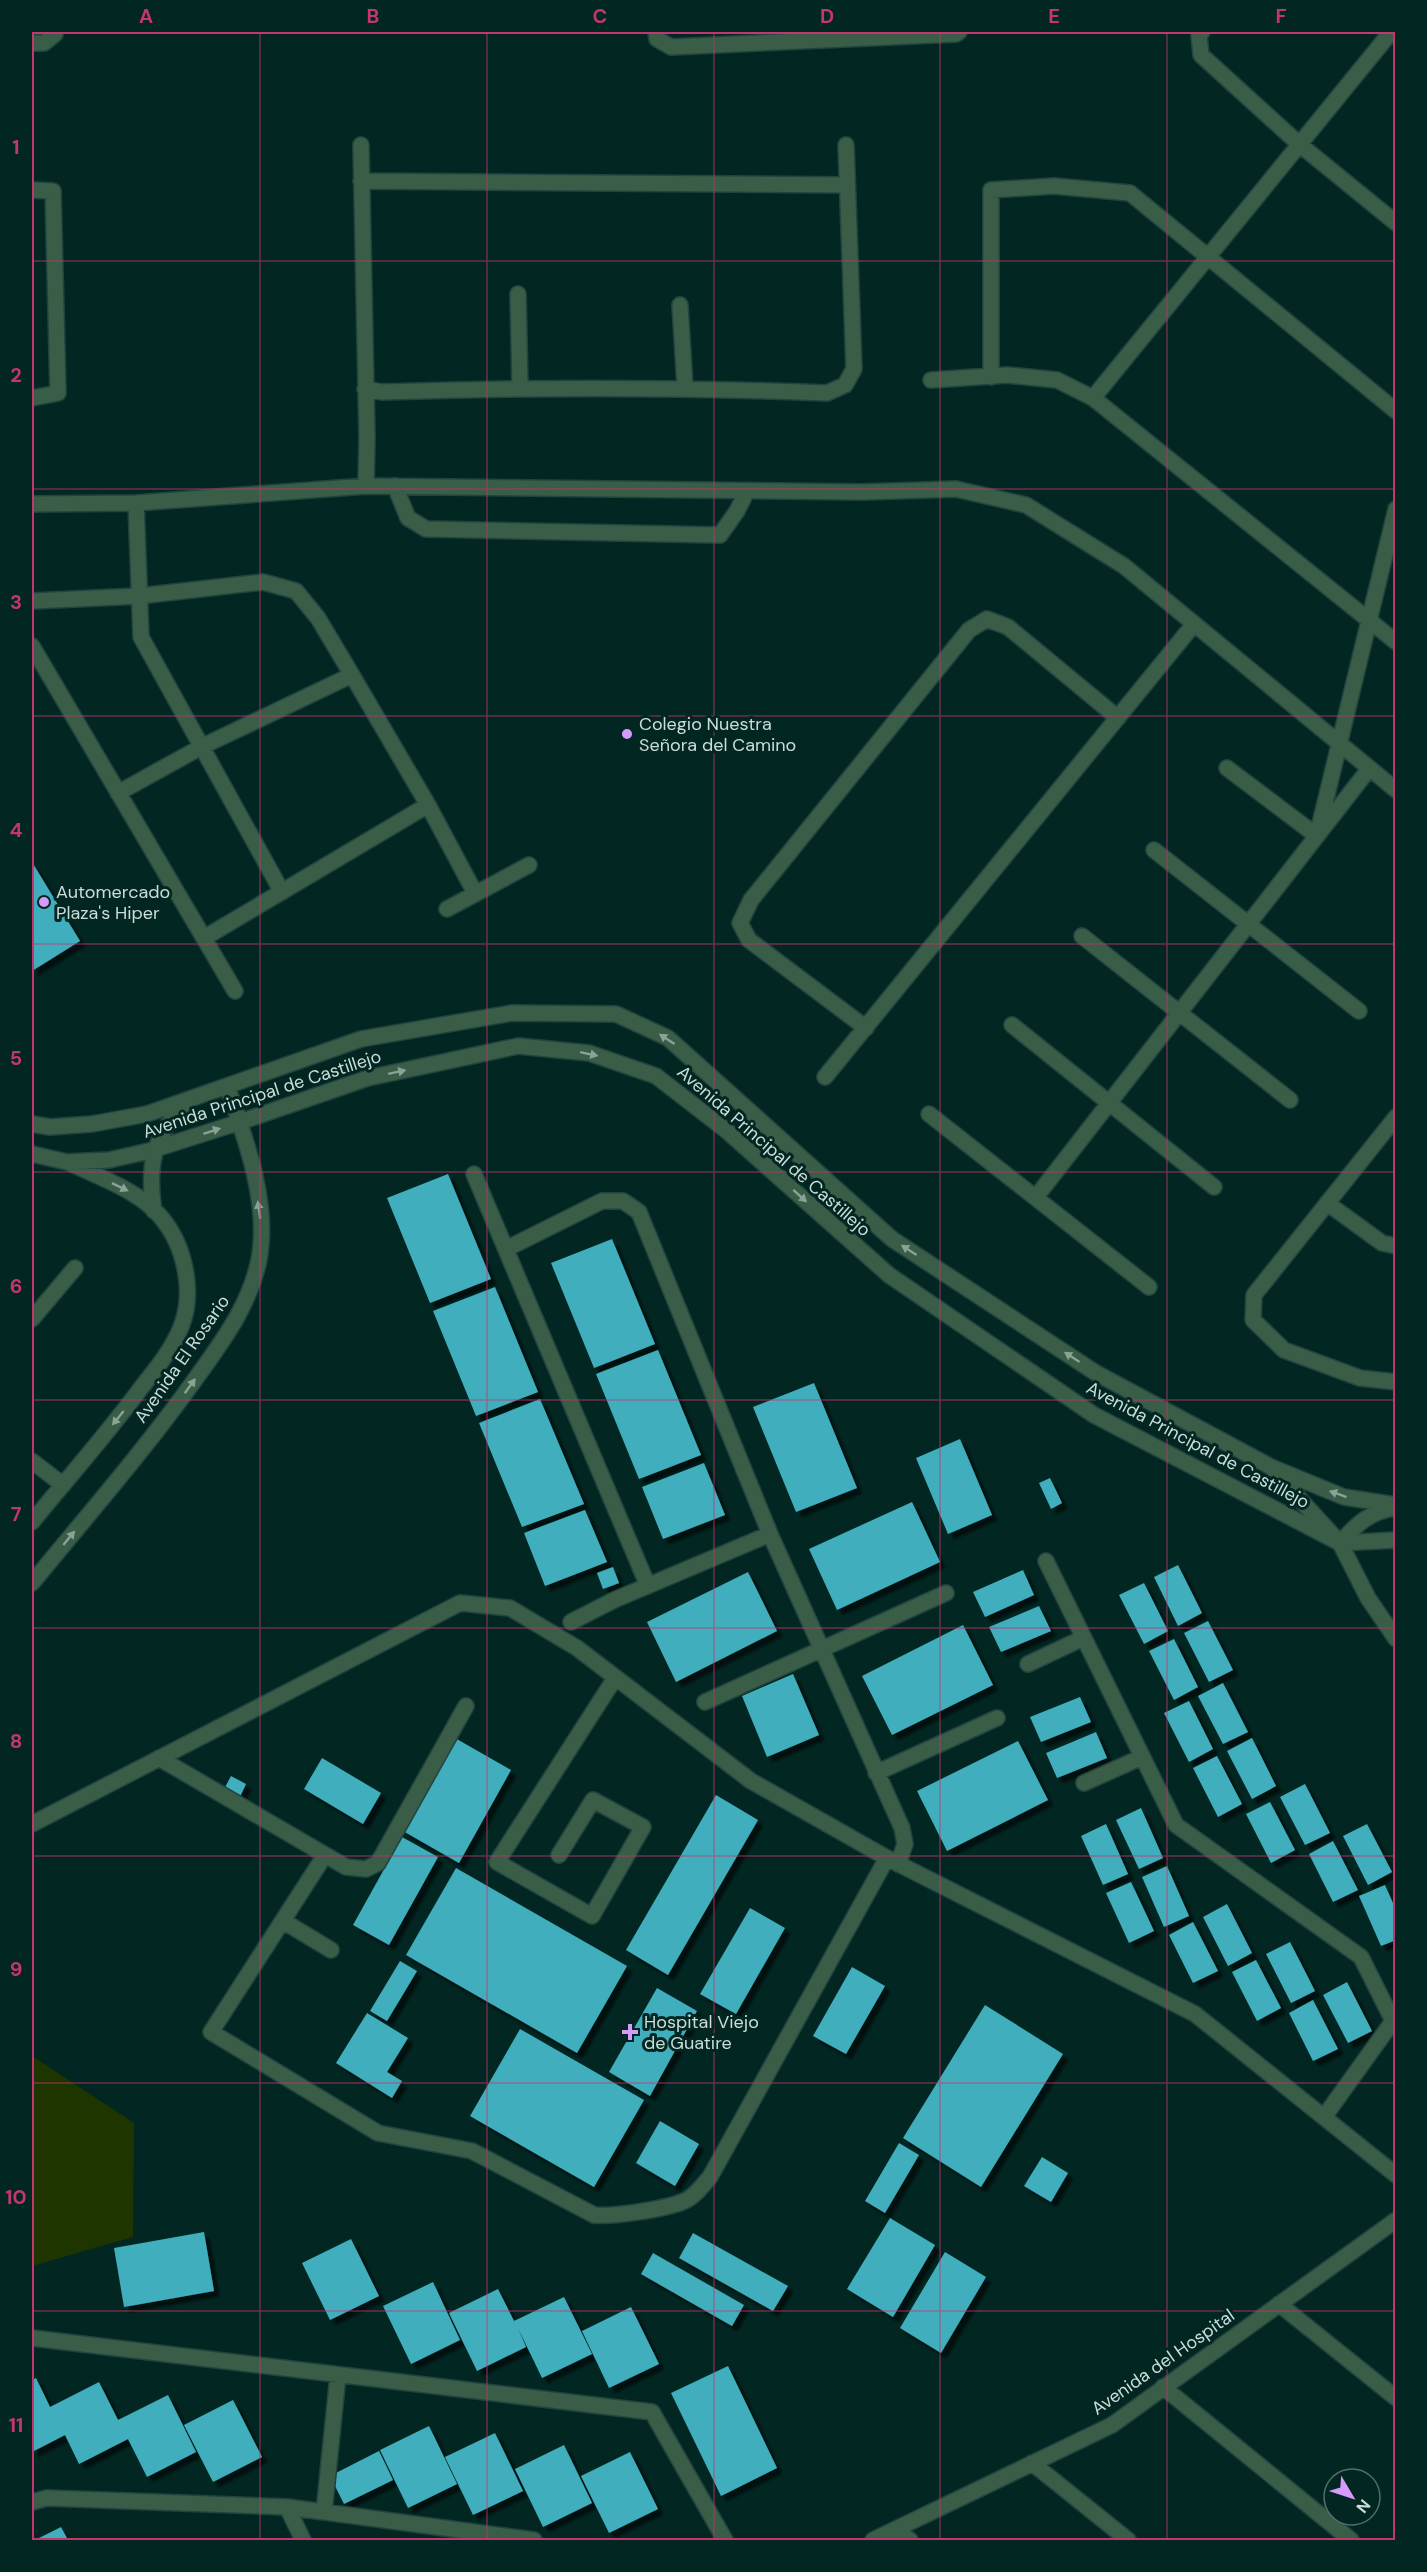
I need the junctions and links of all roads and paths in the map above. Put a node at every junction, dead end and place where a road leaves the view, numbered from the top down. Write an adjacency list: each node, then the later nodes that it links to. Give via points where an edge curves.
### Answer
1 (55, 32): 6 (street, via 44,43)
2 (656, 32): 3 (street, via 657,39 671,47)
3 (959, 32)
4 (1202, 32): 7 (street, via 1200,55)
5 (1391, 32): 7 (street)
6 (32, 43)
7 (1299, 144): 13 (street); 14 (street)
8 (362, 145): 10 (street)
9 (846, 145): 11 (street)
10 (361, 181): 11 (street); 21 (street)
11 (846, 185): 20 (street, via 854,369 845,386 827,393)
12 (32, 190): 22 (street, via 53,191 58,393)
13 (1395, 223)
14 (1208, 256): 17 (street, via 1130,193 1054,186 991,190); 23 (street); 24 (street)
15 (518, 294): 19 (street)
16 (680, 305): 20 (street)
17 (991, 377): 18 (street); 23 (street, via 1057,380)
18 (931, 380)
19 (520, 387): 20 (street); 21 (street, via 382,392)
20 (686, 387)
21 (365, 389): 25 (street)
22 (32, 398)
23 (1093, 398): 35 (street)
24 (1395, 411)
25 (366, 486): 26 (street); 28 (street)
26 (395, 486): 27 (street); 27 (street, via 408,518 426,530 720,535)
27 (747, 491): 37 (street, via 956,489 1026,505 1124,566)
28 (136, 503): 29 (street); 33 (street)
29 (32, 504)
30 (1395, 509): 32 (street)
31 (1395, 558): 32 (street)
32 (1379, 579): 35 (street); 36 (street)
33 (140, 596): 34 (street); 40 (street, via 263,582 296,591 318,618); 43 (street, via 141,637)
34 (32, 601)
35 (1355, 608): 36 (street)
36 (1369, 620): 38 (street); 42 (street)
37 (1194, 624): 41 (street); 42 (street)
38 (1395, 642)
39 (32, 645): 47 (street)
40 (352, 675): 43 (street); 48 (street)
41 (1118, 718): 62 (street); 62 (street, via 1008,627 987,620 969,630 751,900 740,923 748,939)
42 (1339, 744): 45 (street); 49 (street)
43 (201, 747): 47 (street); 52 (street)
44 (1227, 768): 49 (street)
45 (1369, 769): 46 (street); 49 (street)
46 (1395, 790)
47 (118, 793): 57 (street)
48 (428, 804): 52 (street); 53 (street)
49 (1317, 836): 55 (street)
50 (1155, 850): 55 (street)
51 (529, 865): 53 (street)
52 (282, 892): 57 (street)
53 (475, 893): 54 (street)
54 (447, 909)
55 (1249, 924): 59 (street); 60 (street)
56 (1082, 936): 60 (street)
57 (204, 938): 58 (street)
58 (235, 991)
59 (1359, 1011)
60 (1178, 1014): 66 (street); 67 (street)
61 (1012, 1025): 67 (street)
62 (866, 1028): 63 (street)
63 (825, 1077)
64 (228, 1086): 65 (street, Avenida Principal de Castillejo); 69 (street, Avenida El Rosario); 87 (street, Avenida Principal de Castillejo, one-way to 64, via 1096,1372 892,1239 668,1038 616,1014 512,1013 361,1039)
65 (193, 1098): 70 (street, Avenida Principal de Castillejo, via 147,1114 92,1124 50,1128); 72 (street, via 172,1116)
66 (1290, 1100)
67 (1110, 1102): 76 (street); 77 (street)
68 (929, 1114): 77 (street)
69 (240, 1122): 72 (street, Avenida Principal de Castillejo, one-way to 69); 93 (street, Avenida Principal de Castillejo, one-way to 93, via 368,1078 518,1046 589,1053 656,1076 727,1131 889,1275 1084,1409); 95 (street, Avenida El Rosario, one-way to 69, via 166,1419 244,1305 260,1254 261,1226 256,1183)
70 (32, 1124)
71 (1393, 1126): 78 (street)
72 (156, 1149): 74 (street, Avenida Principal de Castillejo, via 109,1160); 79 (street)
73 (32, 1154): 74 (street, Avenida Principal de Castillejo)
74 (67, 1162): 79 (street, Avenida El Rosario, one-way to 79, via 128,1191)
75 (474, 1173): 81 (street)
76 (1214, 1187)
77 (1036, 1197): 83 (street)
78 (1327, 1203): 80 (street, via 1382,1243); 85 (street, via 1254,1295 1253,1320 1284,1350 1360,1378)
79 (154, 1211): 88 (street, Avenida El Rosario, one-way to 88, via 181,1250 188,1297 182,1326 157,1368)
80 (1395, 1245)
81 (506, 1249): 91 (street, via 602,1201 623,1201 639,1212); 96 (street)
82 (75, 1268): 84 (street)
83 (1149, 1287)
84 (32, 1319)
85 (1395, 1382)
86 (32, 1461): 88 (street)
87 (1270, 1467): 89 (street, Avenida Principal de Castillejo, one-way to 87, via 1344,1497); 93 (street)
88 (63, 1485): 90 (street, Avenida El Rosario)
89 (1395, 1506): 93 (street, via 1372,1513)
90 (32, 1522)
91 (770, 1534): 96 (street); 101 (street)
92 (1395, 1540): 93 (street)
93 (1340, 1543): 100 (street, via 1368,1598)
94 (1046, 1561): 99 (street)
95 (32, 1583)
96 (648, 1586): 98 (street)
97 (946, 1593): 101 (street)
98 (570, 1622)
99 (1083, 1638): 102 (street); 107 (street)
100 (1395, 1639)
101 (821, 1649): 104 (street); 109 (street)
102 (1028, 1664)
103 (615, 1678): 108 (street, via 577,1648 510,1608 460,1603); 113 (street, via 497,1862 592,1916 643,1827 593,1800); 114 (street, via 751,1781)
104 (705, 1702)
105 (465, 1706): 112 (street, via 378,1863 366,1869 346,1867)
106 (997, 1718): 109 (street)
107 (1142, 1757): 110 (street); 117 (street, via 1176,1826 1361,1957)
108 (159, 1758): 111 (street); 112 (street)
109 (876, 1773): 114 (street, via 902,1828 905,1844)
110 (1084, 1783)
111 (32, 1824)
112 (325, 1855): 115 (street)
113 (559, 1856)
114 (892, 1861): 115 (street, via 710,2177 683,2202 609,2217 594,2215 472,2151 378,2133 211,2032); 118 (street, via 1195,2014)
115 (283, 1921): 116 (street)
116 (331, 1950)
117 (1394, 2020): 118 (street)
118 (1324, 2117): 119 (street)
119 (1395, 2175)
120 (1395, 2220): 121 (street, Avenida del Hospital)
121 (1279, 2304): 124 (street, Avenida del Hospital); 125 (street)
122 (32, 2338): 123 (street)
123 (338, 2374): 129 (street); 133 (street, via 652,2412)
124 (1163, 2387): 126 (street, Avenida del Hospital, via 1112,2425); 137 (street)
125 (1395, 2398)
126 (1032, 2463): 130 (street, Avenida del Hospital); 136 (street)
127 (32, 2502): 128 (street, via 47,2498)
128 (287, 2507): 129 (street); 131 (street)
129 (324, 2512): 132 (street)
130 (895, 2530): 134 (street, Avenida del Hospital); 135 (street)
131 (303, 2541)
132 (534, 2541)
133 (725, 2541)
134 (873, 2541)
135 (910, 2541)
136 (1128, 2541)
137 (1351, 2541)

